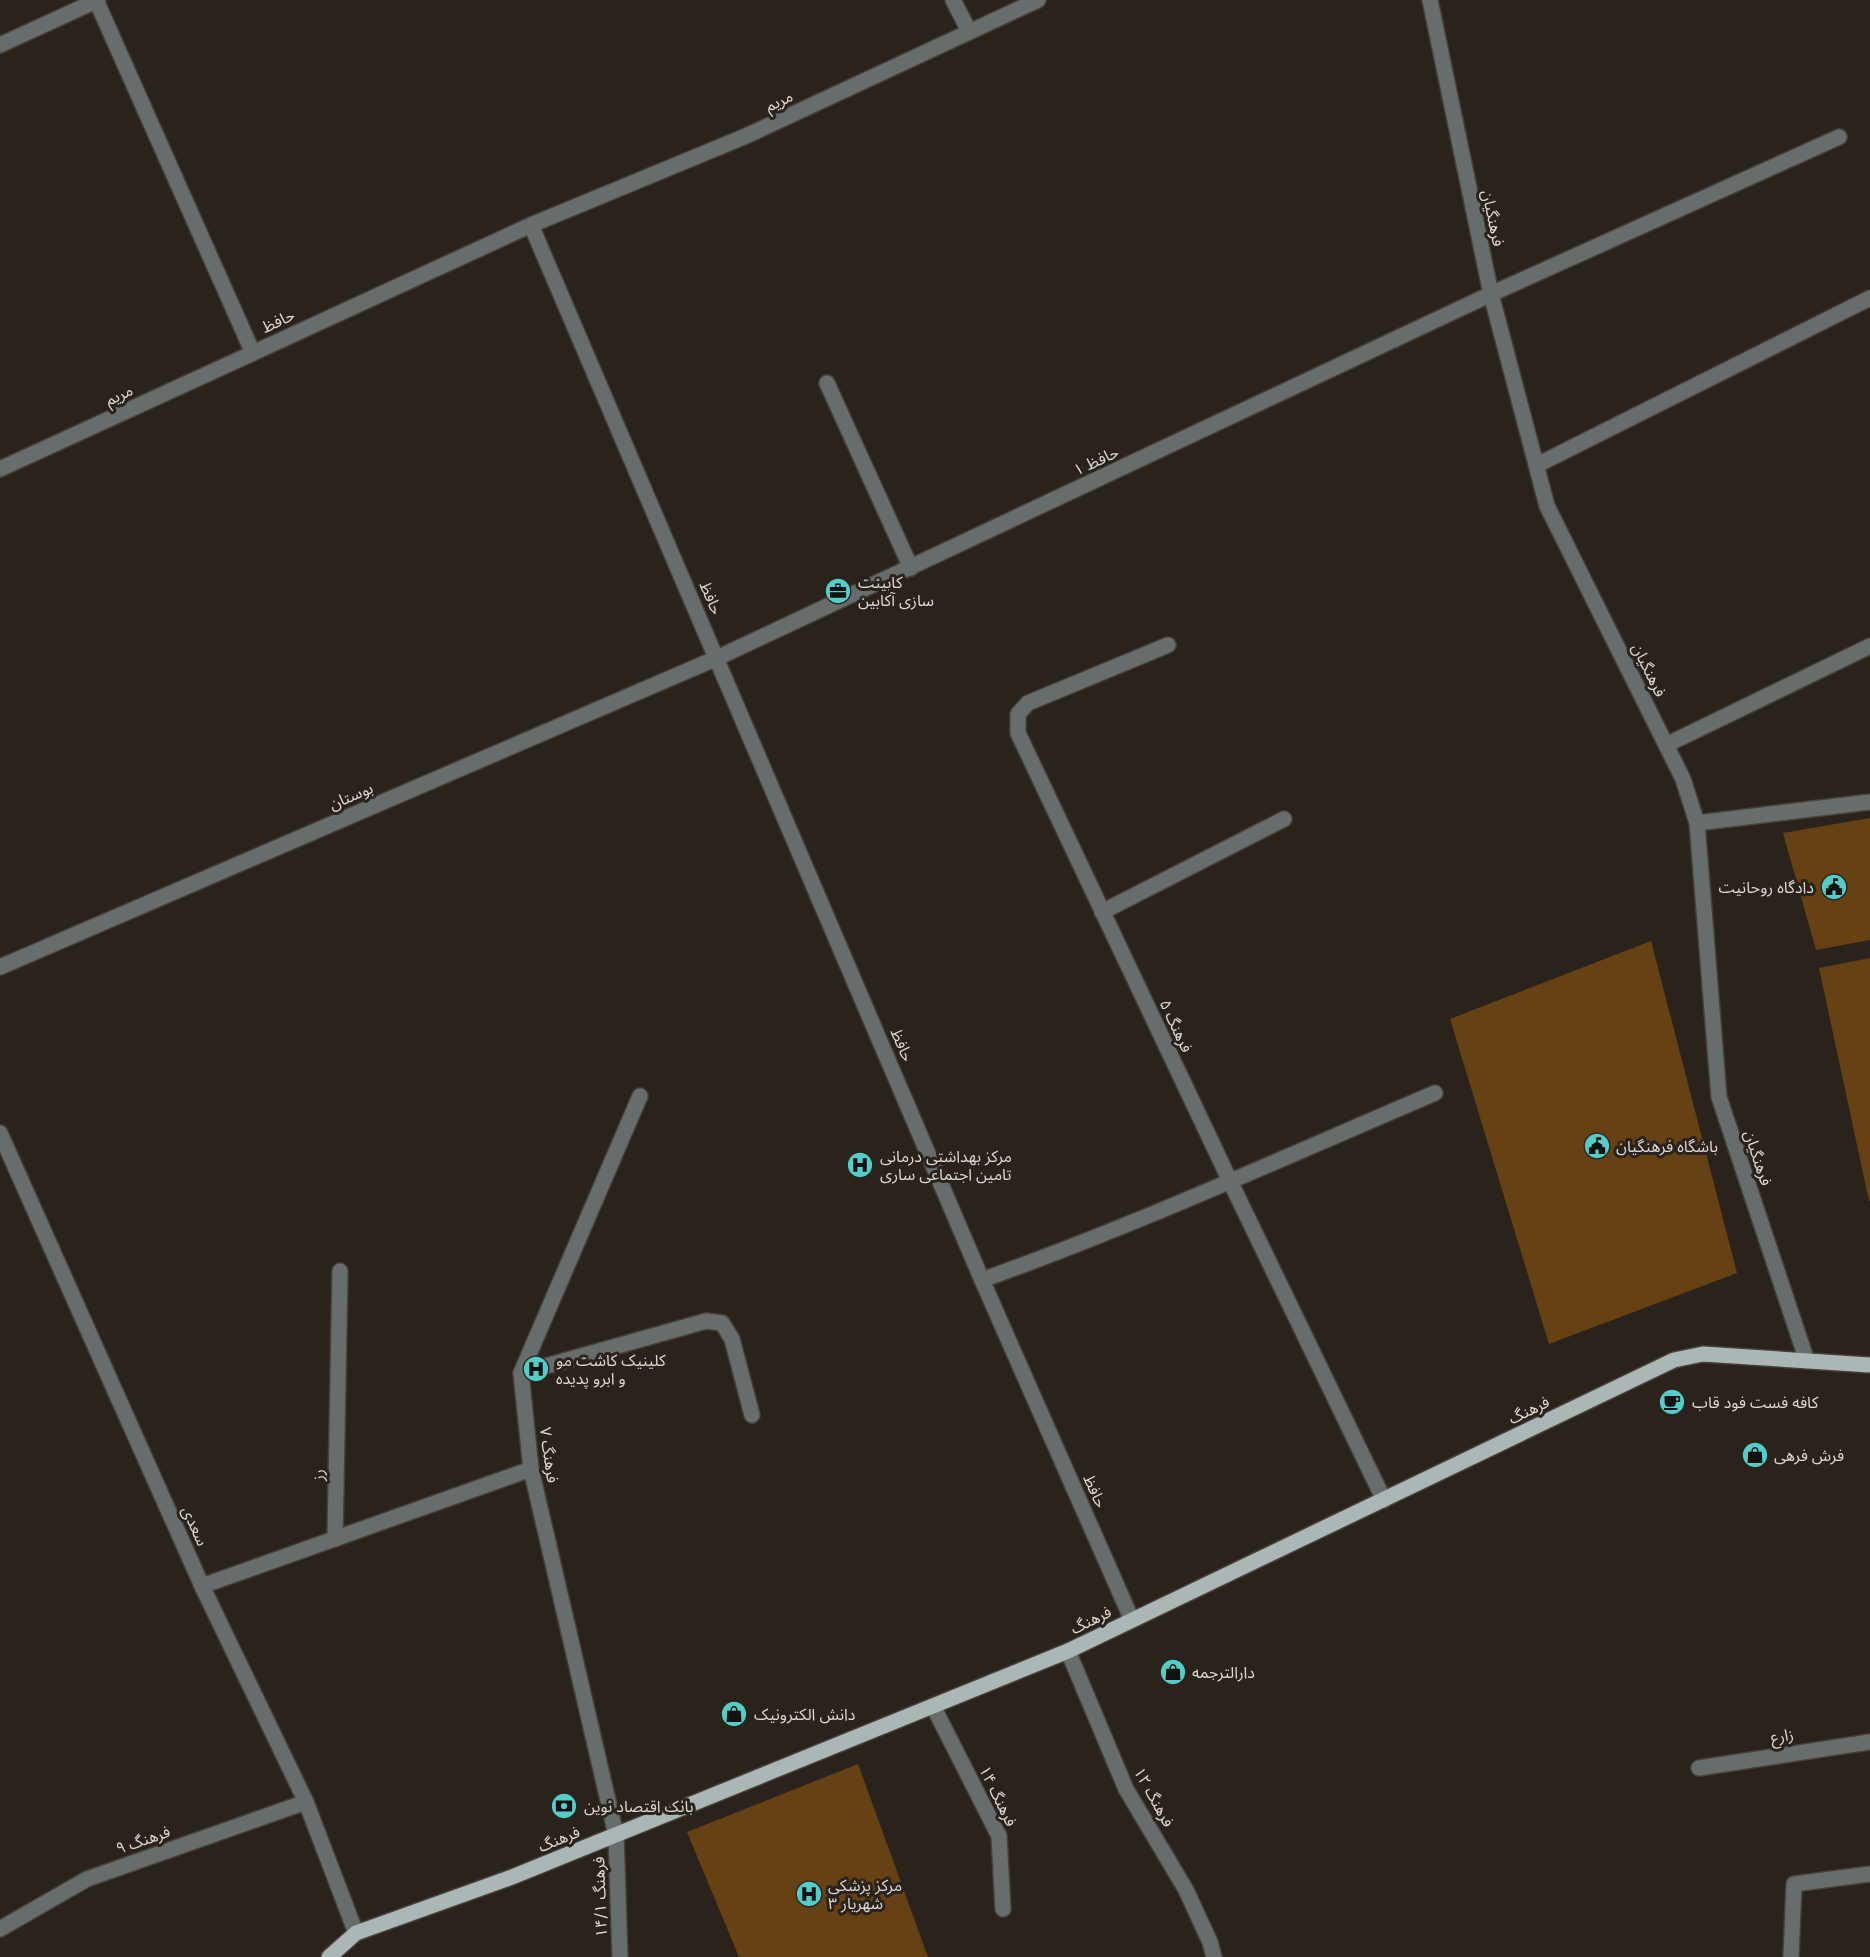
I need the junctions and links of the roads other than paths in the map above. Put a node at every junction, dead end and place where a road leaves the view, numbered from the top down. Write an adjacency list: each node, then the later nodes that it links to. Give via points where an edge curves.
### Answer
1 (97, 0): 6 (street); 11 (street, حافظ)
2 (953, 0): 5 (street)
3 (1038, 0): 5 (street, مریم)
4 (1430, 0): 9 (street, فرهنگیان)
5 (969, 32): 8 (street, مریم, via 746,136)
6 (0, 45)
7 (1839, 137): 9 (street, حافظ ۱)
8 (531, 225): 11 (street, حافظ); 18 (street, حافظ)
9 (1491, 294): 13 (street, فرهنگیان); 15 (street, حافظ ۱)
10 (1870, 298): 13 (street)
11 (253, 352): 14 (street, مریم)
12 (827, 383): 15 (street)
13 (1536, 465): 19 (street, فرهنگیان, via 1547,506)
14 (0, 469)
15 (911, 568): 18 (street, حافظ ۱)
16 (1168, 645): 23 (street, فرهنگ ۵, via 1028,703 1018,714 1018,733)
17 (1870, 646): 19 (street)
18 (717, 658): 24 (street, بوستان); 30 (street, حافظ)
19 (1666, 745): 22 (street, فرهنگیان, via 1683,779)
20 (1870, 802): 22 (street)
21 (1284, 819): 23 (street)
22 (1697, 823): 31 (street, فرهنگیان, via 1719,1097)
23 (1102, 912): 28 (street, فرهنگ ۵)
24 (0, 967)
25 (1435, 1093): 28 (street)
26 (640, 1096): 33 (street, فرهنگ ۷)
27 (0, 1133): 38 (street, سعدی)
28 (1230, 1181): 30 (street); 36 (street, فرهنگ ۵)
29 (340, 1271): 37 (street, رز)
30 (982, 1280): 39 (street, حافظ)
31 (1807, 1361): 32 (main road, فرهنگ); 36 (main road, فرهنگ, via 1703,1354 1674,1360)
32 (1870, 1365)
33 (521, 1373): 34 (street, via 706,1321 722,1323 732,1339); 35 (street, فرهنگ ۷)
34 (752, 1415)
35 (531, 1469): 37 (street); 45 (street, فرهنگ ۷)
36 (1384, 1500): 39 (main road, فرهنگ)
37 (334, 1539): 38 (street)
38 (202, 1586): 44 (street, سعدی)
39 (1132, 1620): 40 (main road, فرهنگ)
40 (1068, 1651): 41 (main road, فرهنگ); 52 (street, فرهنگ ١٢, via 1126,1789 1186,1890)
41 (933, 1706): 45 (main road, فرهنگ); 47 (street, فرهنگ ۱۴, via 999,1836)
42 (1870, 1742): 43 (street, زارع)
43 (1699, 1768)
44 (306, 1802): 48 (street, فرهنگ ۹, via 87,1879); 49 (street, سعدی)
45 (616, 1835): 49 (main road, فرهنگ); 51 (street, فرهنگ ۱۴/۱)
46 (1870, 1874): 53 (street, via 1794,1884)
47 (1003, 1909)
48 (0, 1929)
49 (356, 1933): 50 (main road, فرهنگ)
50 (329, 1957)
51 (620, 1957)
52 (1214, 1957)
53 (1791, 1957)

